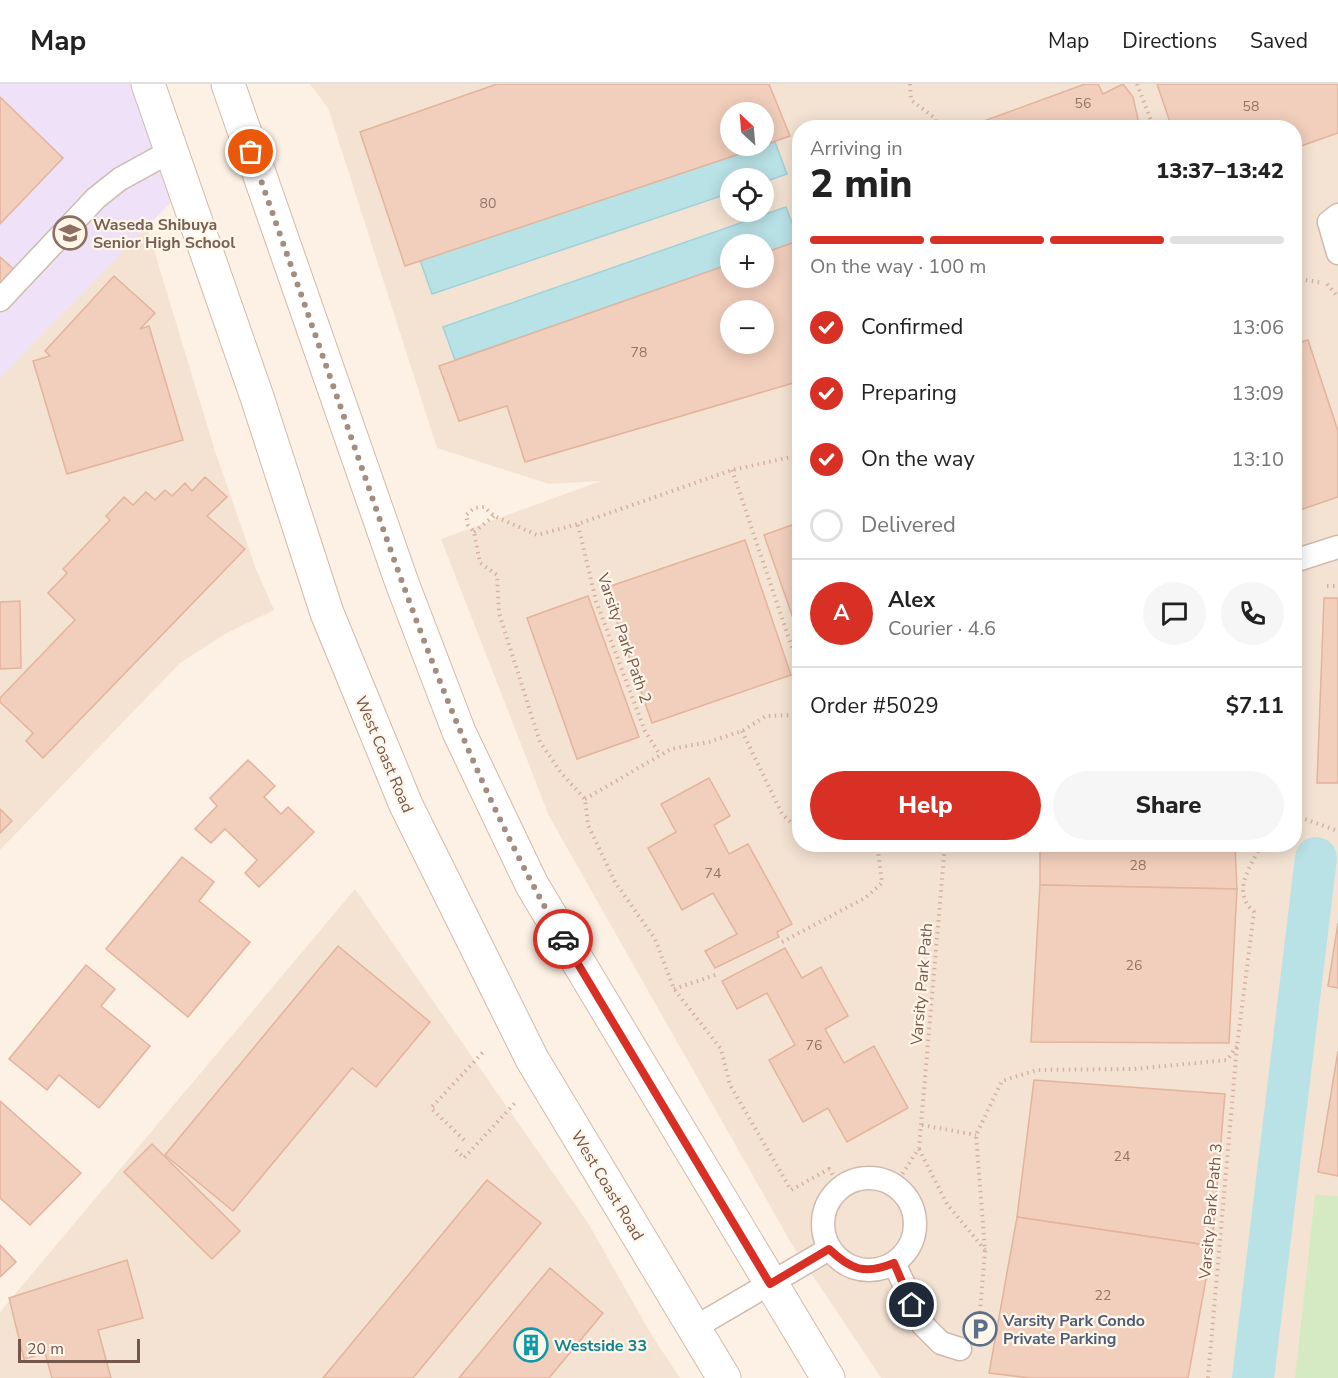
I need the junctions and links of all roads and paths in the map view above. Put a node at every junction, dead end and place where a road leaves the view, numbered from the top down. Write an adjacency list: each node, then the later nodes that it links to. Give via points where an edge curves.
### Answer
1 (148, 84): 7 (main road, West Coast Road)
2 (228, 84): 47 (main road, via 402,583 459,732 532,885)
3 (910, 84): 5 (path, via 911,100)
4 (1137, 84): 6 (path)
5 (936, 120)
6 (1151, 120)
7 (171, 151): 12 (lane, via 120,179 96,198); 48 (main road, West Coast Road, via 327,613 406,804 532,1059)
8 (1338, 215): 9 (lane, via 1329,222)
9 (1338, 253)
10 (1302, 280): 11 (path, via 1326,284)
11 (1338, 297)
12 (0, 300)
13 (792, 457): 14 (path)
14 (732, 470): 16 (path); 20 (path)
15 (494, 516): 16 (path, via 537,535); 17 (path); 17 (path, via 484,507 474,508 466,515)
16 (578, 525): 23 (path, Varsity Park Path 2, via 596,601 645,731)
17 (474, 532): 24 (path, via 480,563 497,575 499,613 540,742)
18 (1338, 547): 19 (lane)
19 (1302, 558)
20 (792, 647)
21 (792, 715): 22 (path, via 766,716)
22 (742, 731): 23 (path, via 709,742 671,748); 26 (path, via 782,814)
23 (660, 755): 24 (path)
24 (585, 799): 33 (path, via 588,825 615,882 655,939)
25 (1302, 818): 27 (path)
26 (792, 823)
27 (1338, 831)
28 (878, 852): 31 (path, via 882,883 865,898)
29 (944, 852): 37 (path, Varsity Park Path)
30 (1258, 852): 35 (path, Varsity Park Path 3, via 1241,885 1244,903 1254,912)
31 (782, 942)
32 (718, 974): 33 (path)
33 (674, 988): 43 (path, via 721,1049 729,1085 790,1190 829,1169)
34 (492, 1041): 39 (path, via 431,1108)
35 (1237, 1046): 38 (path, via 1227,1059 1134,1069 1037,1070 1002,1081); 53 (path, Varsity Park Path 3)
36 (522, 1097): 41 (path, via 464,1158)
37 (922, 1125): 38 (path); 40 (path)
38 (976, 1136): 45 (path)
39 (464, 1140)
40 (919, 1148): 42 (path); 45 (path, via 947,1204)
41 (456, 1150)
42 (896, 1184): 43 (lane, via 864,1177); 46 (lane, via 915,1212 914,1235 906,1252)
43 (840, 1186): 44 (lane, via 826,1203 821,1225)
44 (829, 1249): 46 (lane, via 845,1264 861,1270); 47 (lane)
45 (985, 1251): 49 (path)
46 (894, 1263): 50 (lane, via 923,1325 942,1343)
47 (770, 1284): 48 (lane); 52 (main road)
48 (694, 1328): 51 (main road, West Coast Road)
49 (979, 1333)
50 (960, 1349)
51 (724, 1378)
52 (828, 1378)
53 (1208, 1378)

